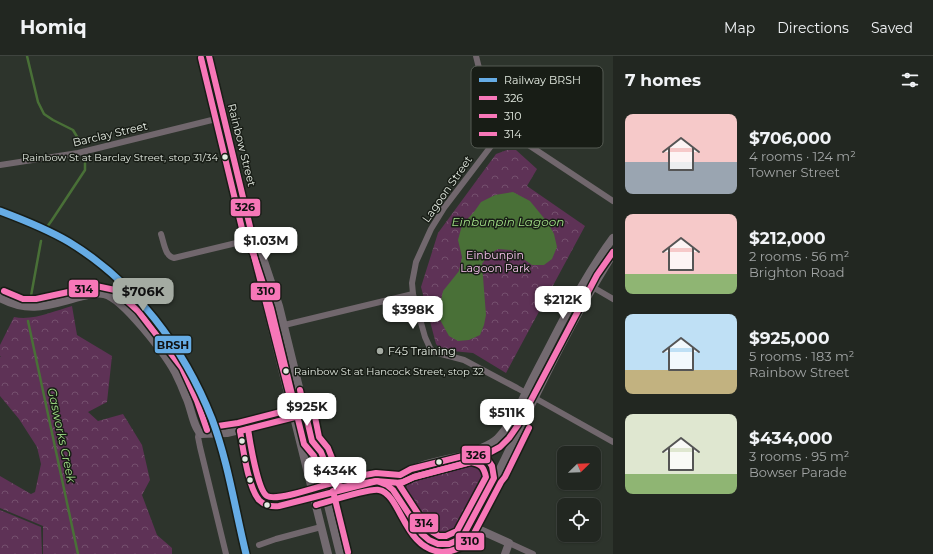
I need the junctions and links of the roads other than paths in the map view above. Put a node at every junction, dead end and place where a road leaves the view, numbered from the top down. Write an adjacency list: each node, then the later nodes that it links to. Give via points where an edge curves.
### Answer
1 (209, 56): 4 (main road, Rainbow Street)
2 (476, 56): 3 (street)
3 (478, 66)
4 (224, 117): 7 (street, Barclay Street, via 78,152); 11 (main road, Rainbow Street)
5 (489, 148): 15 (street, Lagoon Street, via 431,229 416,262)
6 (533, 148): 8 (street)
7 (0, 165)
8 (613, 200)
9 (160, 234): 11 (street, via 168,254 174,258)
10 (613, 238): 13 (main road)
11 (253, 239): 18 (main road, Rainbow Street, via 260,248); 19 (main road, Rainbow Street)
12 (613, 254): 14 (main road)
13 (584, 282): 14 (street); 20 (main road)
14 (593, 287): 17 (street); 21 (main road)
15 (413, 294): 18 (street); 20 (street, Lagoon Street, via 425,338 434,352 464,360)
16 (0, 298): 24 (main road, via 22,307 37,307 97,294 110,296 132,316 175,372 190,404)
17 (613, 299)
18 (284, 325): 19 (street); 22 (main road, Rainbow Street)
19 (272, 328): 23 (main road, Rainbow Street)
20 (526, 393): 21 (street, Lagoon Street); 27 (main road, via 511,420 492,444)
21 (535, 398): 26 (street, Lagoon Street); 29 (main road)
22 (306, 414): 23 (main road); 25 (main road, Rainbow Street)
23 (295, 417): 24 (main road, via 227,433); 32 (main road, Rainbow Street)
24 (199, 432): 41 (street, via 200,447)
25 (312, 441): 30 (main road, via 321,452 327,467); 31 (main road, Rainbow Street)
26 (613, 442)
27 (471, 454): 28 (main road, via 410,469); 29 (main road, via 488,460)
28 (400, 475): 30 (main road, via 376,473); 33 (main road, via 396,480)
29 (494, 478): 36 (main road)
30 (343, 480): 31 (main road)
31 (323, 484): 32 (main road); 34 (main road, Rainbow Street)
32 (311, 486): 35 (main road, Rainbow Street)
33 (396, 492): 34 (main road, via 384,483 377,482); 39 (main road, via 423,535)
34 (325, 493): 35 (main road); 43 (main road, Rainbow Street)
35 (314, 497): 37 (main road, Rainbow Street)
36 (469, 525): 38 (main road); 39 (main road, via 461,538 450,544)
37 (321, 528): 40 (street); 42 (main road, Rainbow Street)
38 (509, 543): 45 (main road); 46 (street)
39 (438, 544): 44 (main road)
40 (259, 545)
41 (226, 554)
42 (328, 554)
43 (340, 554)
44 (437, 554)
45 (505, 554)
46 (533, 554)

